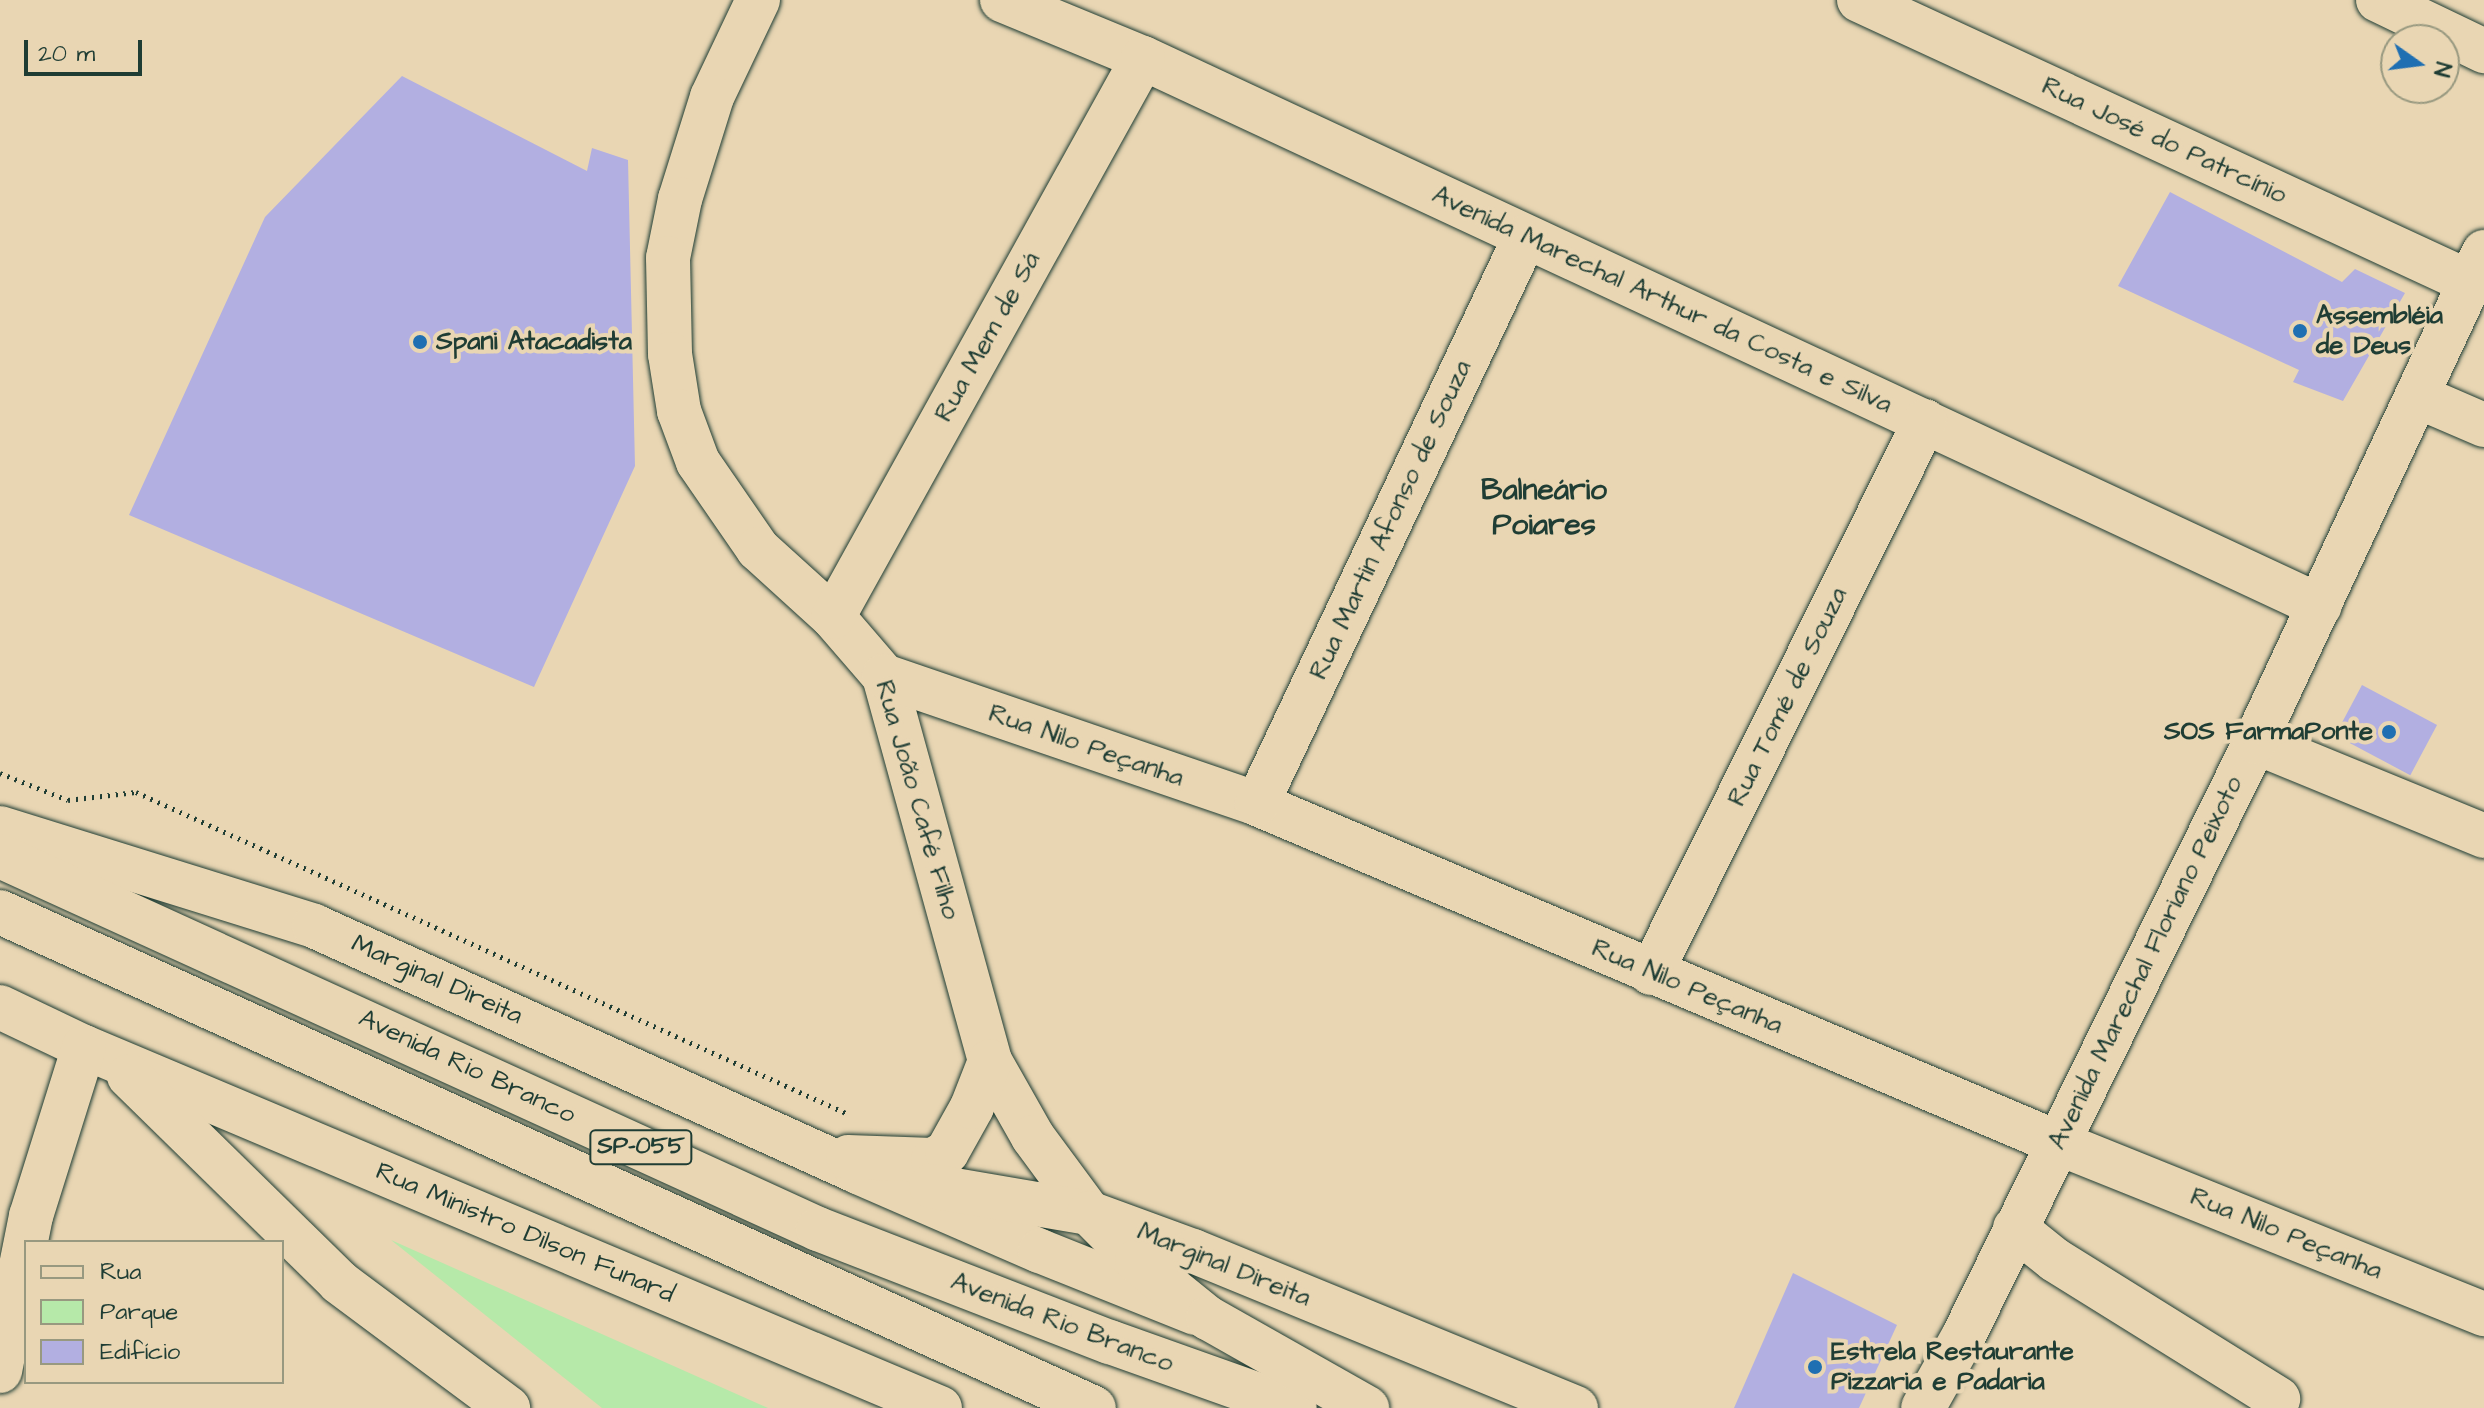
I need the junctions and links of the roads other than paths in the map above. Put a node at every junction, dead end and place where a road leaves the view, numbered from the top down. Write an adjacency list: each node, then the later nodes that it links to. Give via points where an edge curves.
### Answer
1 (758, 0): 13 (street, Rua João Café Filho, via 712,97 680,199 668,258 670,354 679,411 698,462 758,549)
2 (1002, 0): 6 (street, Avenida Marechal Arthur da Costa e Silva)
3 (1859, 0): 8 (street, Rua José do Patrcínio)
4 (2378, 0): 5 (street)
5 (2484, 51)
6 (1143, 58): 7 (street, Avenida Marechal Arthur da Costa e Silva); 13 (street, Rua Mem de Sá)
7 (1525, 237): 10 (street, Avenida Marechal Arthur da Costa e Silva); 16 (street, Rua Martin Afonso de Souza)
8 (2477, 267): 9 (street, Avenida Marechal Floriano Peixoto)
9 (2419, 397): 11 (street); 12 (street, Avenida Marechal Floriano Peixoto)
10 (1925, 421): 12 (street, Avenida Marechal Arthur da Costa e Silva); 21 (street, Rua Tomé de Souza)
11 (2484, 425)
12 (2320, 606): 15 (street, Avenida Marechal Floriano Peixoto)
13 (833, 617): 14 (street, Rua João Café Filho)
14 (884, 676): 16 (street, Rua Nilo Peçanha); 24 (street, Rua João Café Filho)
15 (2255, 742): 18 (street); 25 (street, Avenida Marechal Floriano Peixoto)
16 (1257, 804): 21 (street, Rua Nilo Peçanha)
17 (0, 828): 26 (street, Marginal Direita, via 314,926)
18 (2484, 836)
19 (0, 856): 38 (street, Avenida Rio Branco / SP-055, via 818,1229)
20 (0, 912): 37 (street, Avenida Rio Branco / SP-055)
21 (1651, 973): 25 (street, Rua Nilo Peçanha)
22 (0, 1007): 23 (street, Rua Ministro Dilson Funard)
23 (97, 1052): 29 (street); 35 (street, via 339,1282); 36 (street, Rua Ministro Dilson Funard)
24 (990, 1061): 26 (street, via 947,1152 933,1160); 27 (street, Rua João Café Filho, via 1033,1137)
25 (2058, 1143): 28 (street, Avenida Marechal Floriano Peixoto); 31 (street, Rua Nilo Peçanha)
26 (841, 1164): 27 (street, Marginal Direita); 32 (street, Marginal Direita)
27 (1089, 1213): 32 (street, Rua João Café Filho, via 1137,1261); 40 (street, Marginal Direita)
28 (2015, 1228): 34 (street, via 2055,1260); 41 (street, Avenida Marechal Floriano Peixoto)
29 (26, 1240)
30 (24, 1251): 33 (street)
31 (2484, 1314)
32 (1208, 1318): 39 (street)
33 (0, 1371)
34 (2278, 1399)
35 (508, 1408)
36 (940, 1408)
37 (1094, 1408)
38 (1295, 1408)
39 (1367, 1408)
40 (1576, 1408)
41 (1923, 1408)

